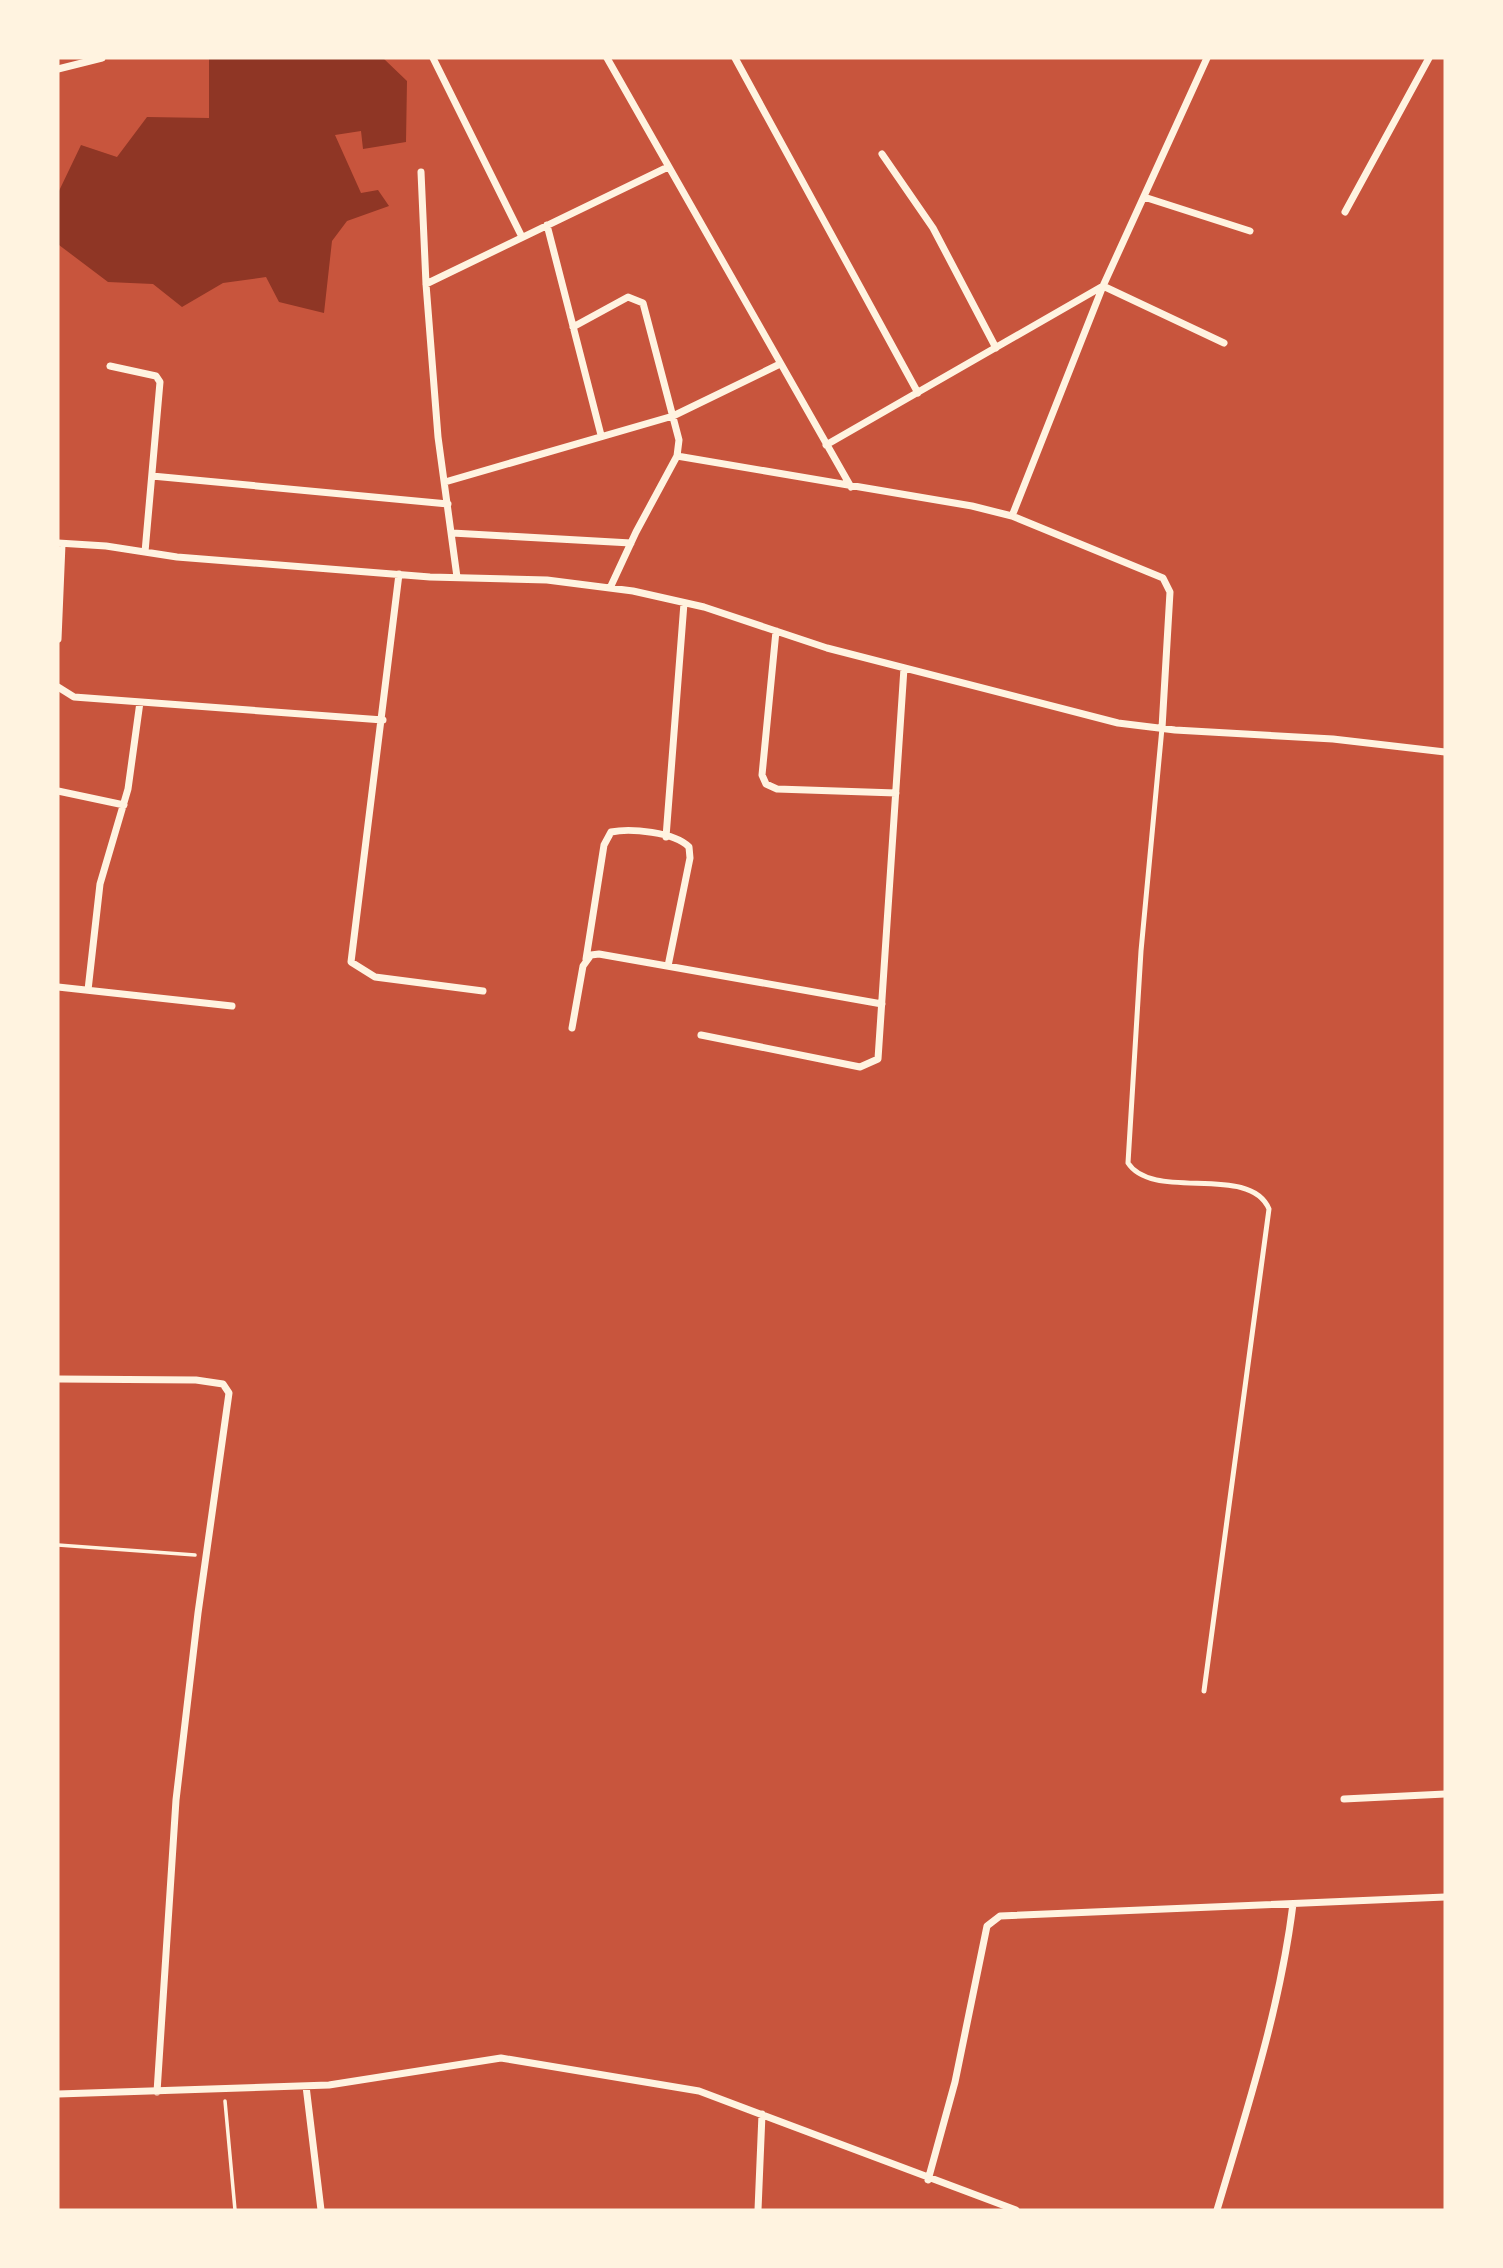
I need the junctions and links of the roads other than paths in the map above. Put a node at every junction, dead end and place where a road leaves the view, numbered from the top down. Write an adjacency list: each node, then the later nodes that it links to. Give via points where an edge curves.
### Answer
1 (102, 58): 7 (street)
2 (433, 58): 15 (street)
3 (607, 58): 9 (street)
4 (735, 58): 23 (street)
5 (1207, 58): 11 (street)
6 (1430, 58): 12 (street)
7 (58, 69)
8 (882, 154): 20 (street, via 933,228)
9 (668, 167): 13 (street); 21 (street)
10 (421, 172): 16 (street)
11 (1143, 197): 14 (street); 17 (street)
12 (1345, 212)
13 (547, 225): 15 (street); 18 (street)
14 (1250, 232)
15 (522, 237): 16 (street)
16 (426, 284): 29 (street)
17 (1102, 286): 19 (street); 20 (street); 32 (street)
18 (573, 327): 24 (street, via 628,297 643,303); 25 (street)
19 (1224, 343)
20 (996, 348): 23 (street)
21 (780, 364): 24 (street); 26 (street)
22 (110, 366): 28 (street, via 156,376 160,382)
23 (918, 393): 26 (street)
24 (673, 416): 25 (street); 27 (street, via 680,440)
25 (601, 435): 29 (street)
26 (826, 445): 30 (street)
27 (677, 456): 30 (street); 35 (street)
28 (152, 475): 31 (street); 36 (street)
29 (445, 482): 31 (street)
30 (851, 487): 32 (street)
31 (448, 504): 33 (street)
32 (1012, 516): 47 (street, via 1167,582)
33 (452, 533): 35 (street); 38 (street)
34 (60, 543): 36 (street); 42 (street)
35 (631, 543): 39 (street)
36 (145, 552): 37 (street)
37 (400, 574): 38 (street); 46 (street)
38 (457, 577): 39 (street)
39 (610, 588): 40 (street)
40 (684, 603): 41 (street); 52 (street)
41 (776, 631): 43 (street); 50 (street, via 762,775 766,784 778,789)
42 (58, 639)
43 (904, 668): 47 (street, via 1118,723); 50 (street)
44 (59, 691): 45 (street, via 74,697)
45 (140, 702): 46 (street); 51 (street)
46 (383, 720): 57 (street, via 351,962 375,977)
47 (1162, 728): 48 (street); 63 (lane, via 1141,951 1128,1163 1140,1176 1242,1188 1265,1200 1269,1209)
48 (1445, 752)
49 (58, 791): 51 (street)
50 (896, 793): 58 (street)
51 (124, 805): 56 (street, via 100,884)
52 (666, 837): 53 (street, via 618,830 607,838); 54 (street, via 684,842 690,853)
53 (586, 960): 54 (street, via 598,954); 60 (street)
54 (668, 966): 58 (street)
55 (58, 987): 56 (street)
56 (88, 990): 59 (street)
57 (483, 991)
58 (882, 1004): 61 (street, via 878,1059 867,1066)
59 (232, 1006)
60 (572, 1028)
61 (701, 1035)
62 (58, 1379): 69 (street, via 218,1382 228,1388 230,1402 176,1800)
63 (1204, 1692)
64 (1445, 1794): 65 (street)
65 (1344, 1799)
66 (1445, 1897): 67 (street)
67 (1293, 1904): 72 (street, via 1014,1914 993,1920 987,1926 955,2082); 76 (street, via 1269,2035)
68 (306, 2086): 69 (street); 71 (street, via 501,2058 699,2091); 73 (street)
69 (156, 2092): 70 (street)
70 (58, 2094)
71 (762, 2114): 72 (street); 74 (street)
72 (928, 2180): 75 (street)
73 (321, 2210)
74 (758, 2210)
75 (1016, 2210)
76 (1217, 2210)

